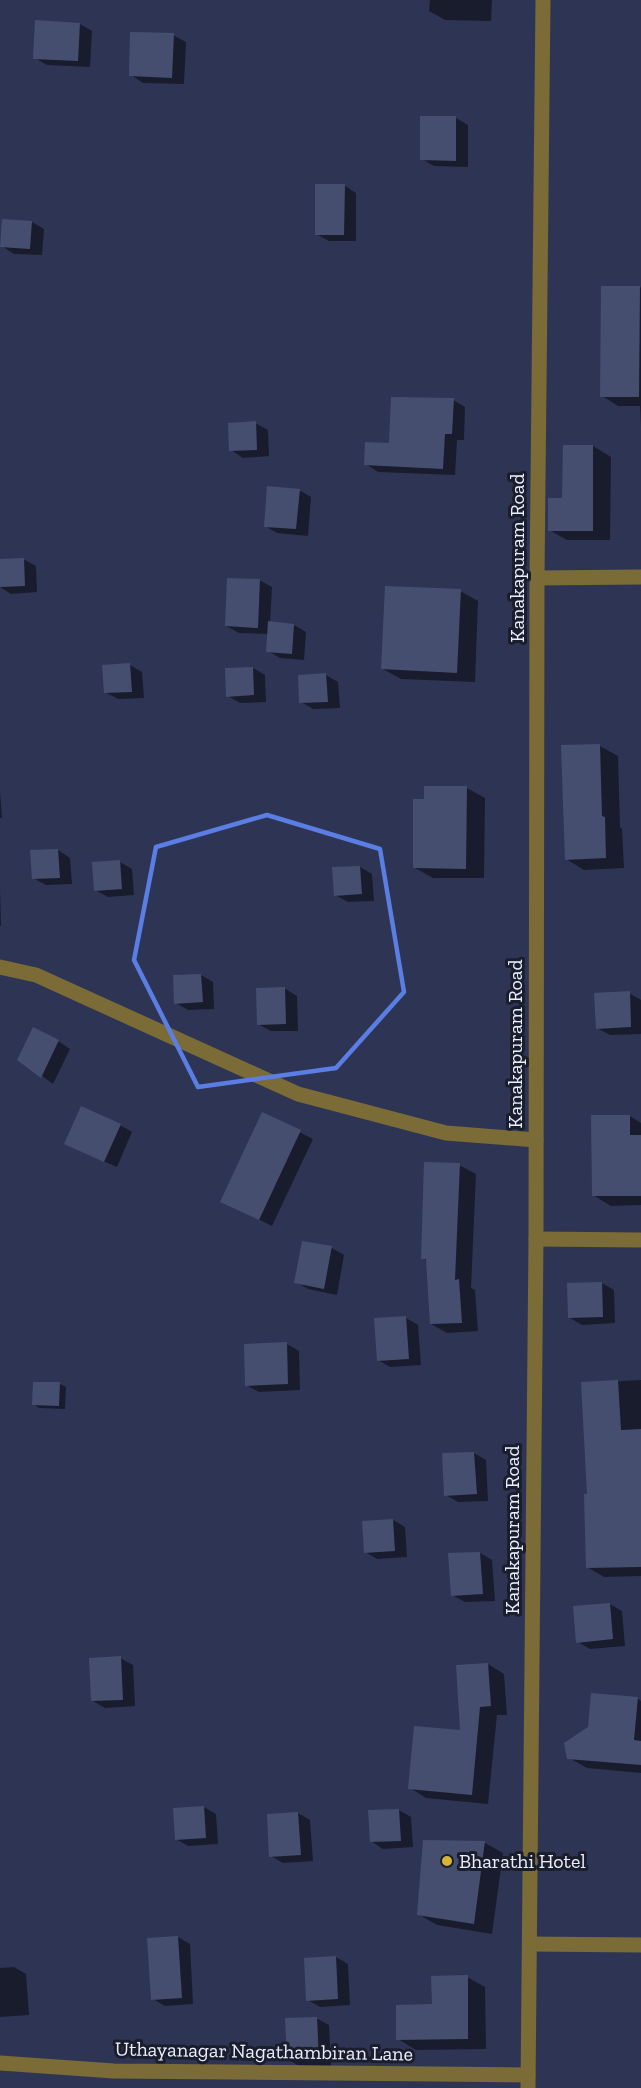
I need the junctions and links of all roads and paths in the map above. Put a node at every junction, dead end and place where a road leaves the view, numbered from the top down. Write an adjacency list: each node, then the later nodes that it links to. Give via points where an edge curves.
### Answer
1 (543, 0): 3 (street, Kanakapuram Road)
2 (641, 577): 3 (street)
3 (537, 578): 5 (street, Kanakapuram Road)
4 (0, 967): 5 (street, via 36,975 298,1094 446,1134)
5 (536, 1140): 6 (street, Kanakapuram Road)
6 (536, 1239): 7 (street); 8 (street, Kanakapuram Road)
7 (641, 1240)
8 (530, 1944): 9 (street); 11 (street, Kanakapuram Road)
9 (641, 1945)
10 (0, 2063): 11 (street, Uthayanagar Nagathambiran Lane, via 114,2071)
11 (528, 2081)

